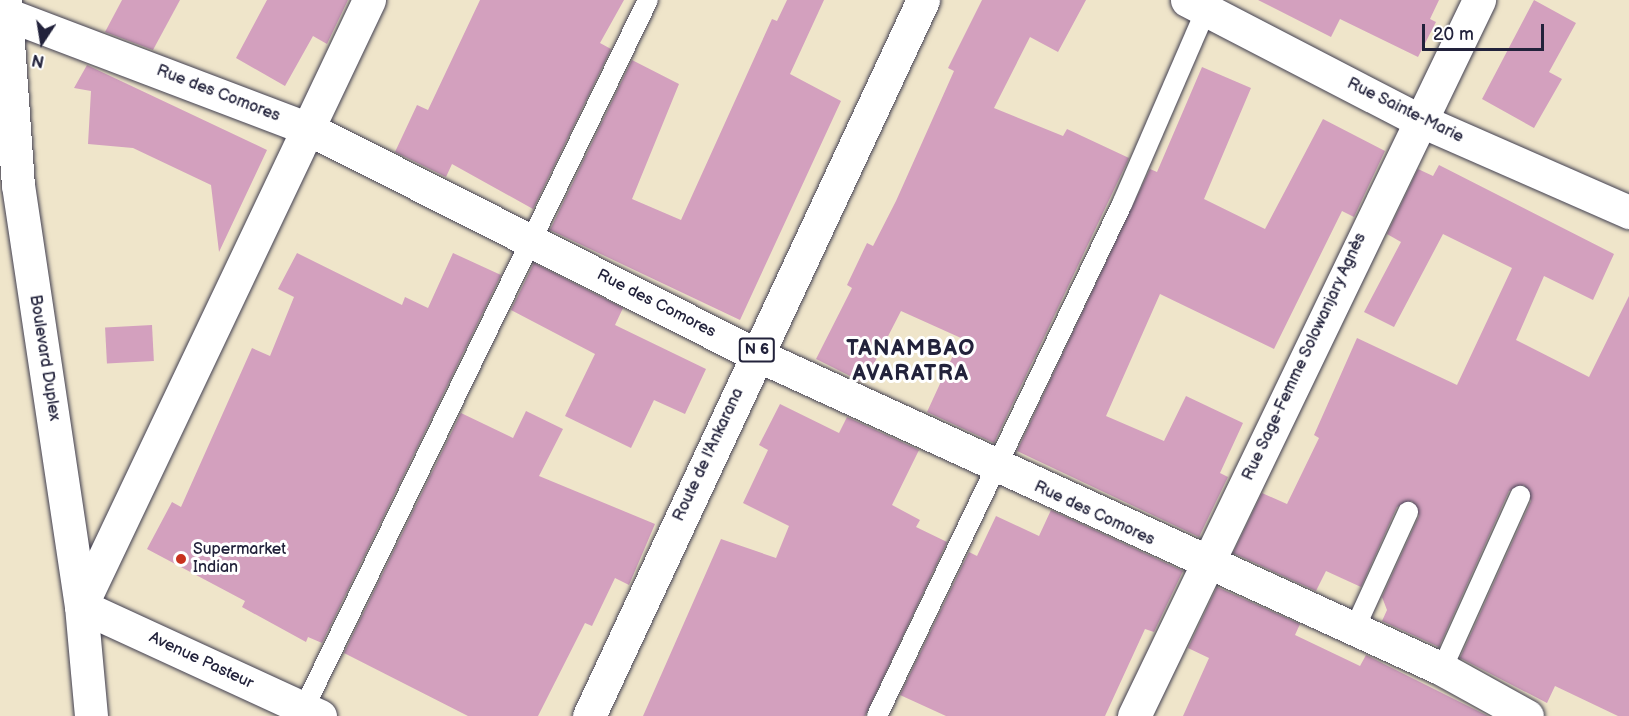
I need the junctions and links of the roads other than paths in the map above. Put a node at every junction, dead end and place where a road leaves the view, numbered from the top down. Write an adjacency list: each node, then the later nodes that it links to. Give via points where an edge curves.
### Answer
1 (369, 0): 8 (street)
2 (648, 0): 11 (lane)
3 (923, 0): 12 (street, Route de l'Ankarana / N 6)
4 (1479, 0): 7 (street, Rue Sage-Femme Solowanjary Agnès)
5 (1201, 3): 7 (street, Rue Sainte-Marie); 13 (lane, via 1122,204)
6 (6, 7): 8 (street, Rue des Comores); 9 (street, Boulevard Duplex)
7 (1417, 119): 10 (street, Rue Sainte-Marie); 16 (street, Rue Sage-Femme Solowanjary Agnès)
8 (309, 129): 11 (street, Rue des Comores); 17 (street)
9 (9, 187): 17 (street, Boulevard Duplex)
10 (1629, 212)
11 (531, 241): 12 (street, Rue des Comores); 20 (lane)
12 (755, 354): 13 (street, Rue des Comores); 22 (street, Route de l'Ankarana / N 6)
13 (993, 467): 16 (street, Rue des Comores); 23 (lane)
14 (1520, 496): 19 (lane)
15 (1408, 512): 18 (lane)
16 (1206, 565): 18 (street, Rue des Comores); 24 (street, Rue Sage-Femme Solowanjary Agnès)
17 (81, 606): 20 (street, Avenue Pasteur); 21 (street, Boulevard Duplex)
18 (1354, 630): 19 (street, Rue des Comores)
19 (1442, 669): 25 (street, Rue des Comores)
20 (312, 712)
21 (91, 716)
22 (589, 716)
23 (877, 716)
24 (1134, 716)
25 (1527, 716)

